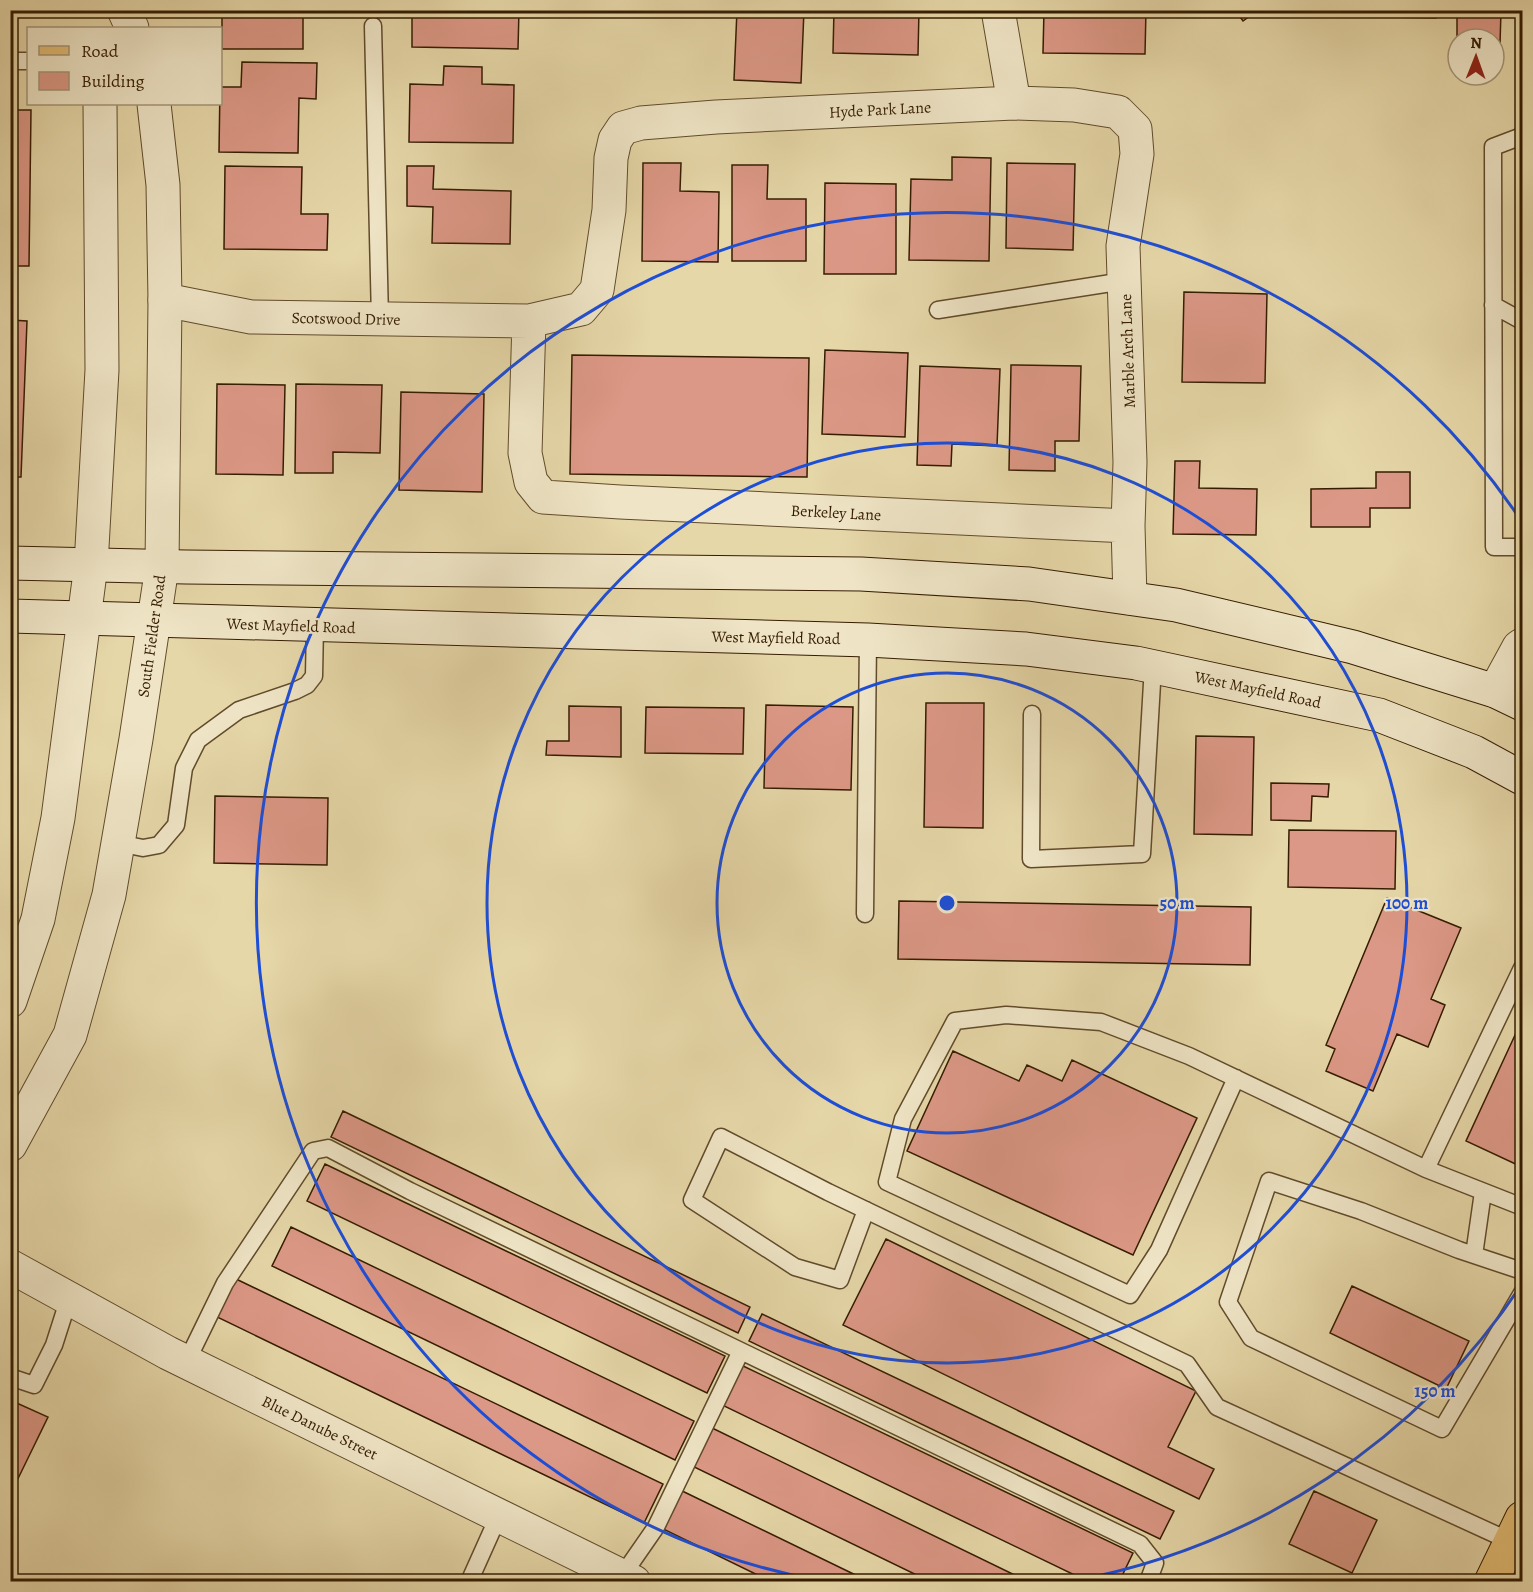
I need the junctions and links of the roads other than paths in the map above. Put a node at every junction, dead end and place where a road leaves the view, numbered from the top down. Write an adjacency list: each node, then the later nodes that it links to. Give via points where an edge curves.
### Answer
1 (123, 10): 4 (street); 5 (street)
2 (998, 10): 8 (street)
3 (373, 26): 18 (lane)
4 (116, 27)
5 (132, 27)
6 (10, 61): 7 (lane)
7 (27, 61)
8 (1014, 103): 11 (street, Hyde Park Lane, via 1074,105); 12 (street, Hyde Park Lane)
9 (100, 105): 24 (street, via 102,370)
10 (154, 105): 15 (street, South Fielder Road, via 163,185)
11 (1118, 112): 14 (street, Marble Arch Lane, via 1135,129 1137,154 1123,246)
12 (641, 123): 19 (street, Scotswood Drive, via 623,128 615,140 597,290 581,309)
13 (1522, 136): 16 (lane, via 1493,147)
14 (1124, 281): 17 (lane); 21 (street, Marble Arch Lane, via 1130,462)
15 (165, 300): 18 (street, Scotswood Drive, via 251,317); 25 (street, South Fielder Road)
16 (1493, 305): 20 (lane); 22 (lane, via 1494,547)
17 (938, 310)
18 (380, 319): 19 (street, Scotswood Drive)
19 (529, 321): 21 (street, Berkeley Lane, via 525,453 531,482 543,497)
20 (1522, 321)
21 (1128, 526): 26 (street, Marble Arch Lane)
22 (1522, 547)
23 (10, 563): 24 (street)
24 (91, 565): 25 (street); 28 (street)
25 (162, 567): 26 (street, via 861,574 1029,584); 29 (street, South Fielder Road)
26 (1131, 598): 34 (street, via 1353,647)
27 (10, 616): 28 (street, West Mayfield Road)
28 (85, 618): 29 (street, West Mayfield Road); 40 (street, via 58,818 38,920)
29 (153, 621): 30 (street, West Mayfield Road); 37 (street, South Fielder Road)
30 (315, 626): 31 (street, West Mayfield Road); 37 (lane, via 314,676 307,685 239,710 198,740 184,768 176,825 159,845 143,848)
31 (868, 640): 33 (street, West Mayfield Road, via 1026,649); 38 (lane)
32 (1522, 645): 34 (street)
33 (1153, 666): 35 (lane, via 1142,854 1031,859); 36 (street, West Mayfield Road, via 1379,715 1474,752)
34 (1509, 698)
35 (1032, 714)
36 (1522, 778)
37 (118, 843): 42 (street, South Fielder Road, via 109,895 70,1035)
38 (865, 914)
39 (1522, 968): 43 (lane)
40 (10, 1001)
41 (1236, 1078): 41 (lane, via 1101,1022 1006,1015 955,1021 903,1119 887,1182 1130,1294 1159,1250); 43 (lane)
42 (10, 1145)
43 (1426, 1169): 44 (lane)
44 (1483, 1192): 45 (lane, via 1520,1206); 47 (lane)
45 (1522, 1203)
46 (866, 1210): 46 (lane, via 721,1137 692,1200 795,1267 840,1280); 56 (lane, via 1187,1364 1217,1407)
47 (1474, 1255): 49 (lane); 50 (lane, via 1361,1211 1269,1181 1228,1302 1251,1338 1442,1430)
48 (10, 1266): 51 (street, Blue Danube Street)
49 (1522, 1271)
50 (1522, 1293)
51 (69, 1298): 53 (street, Blue Danube Street); 54 (lane, via 54,1345 34,1384)
52 (741, 1351): 53 (lane, via 328,1148 313,1151 225,1283); 57 (lane); 59 (lane, via 1140,1544 1155,1563)
53 (187, 1361): 55 (street, Blue Danube Street)
54 (10, 1377)
55 (499, 1515): 57 (street, Blue Danube Street); 58 (lane)
56 (1517, 1530): 60 (main road); 61 (main road, via 1519,1559)
57 (628, 1579)
58 (469, 1581)
59 (1148, 1581)
60 (1491, 1581)
61 (1510, 1581)

